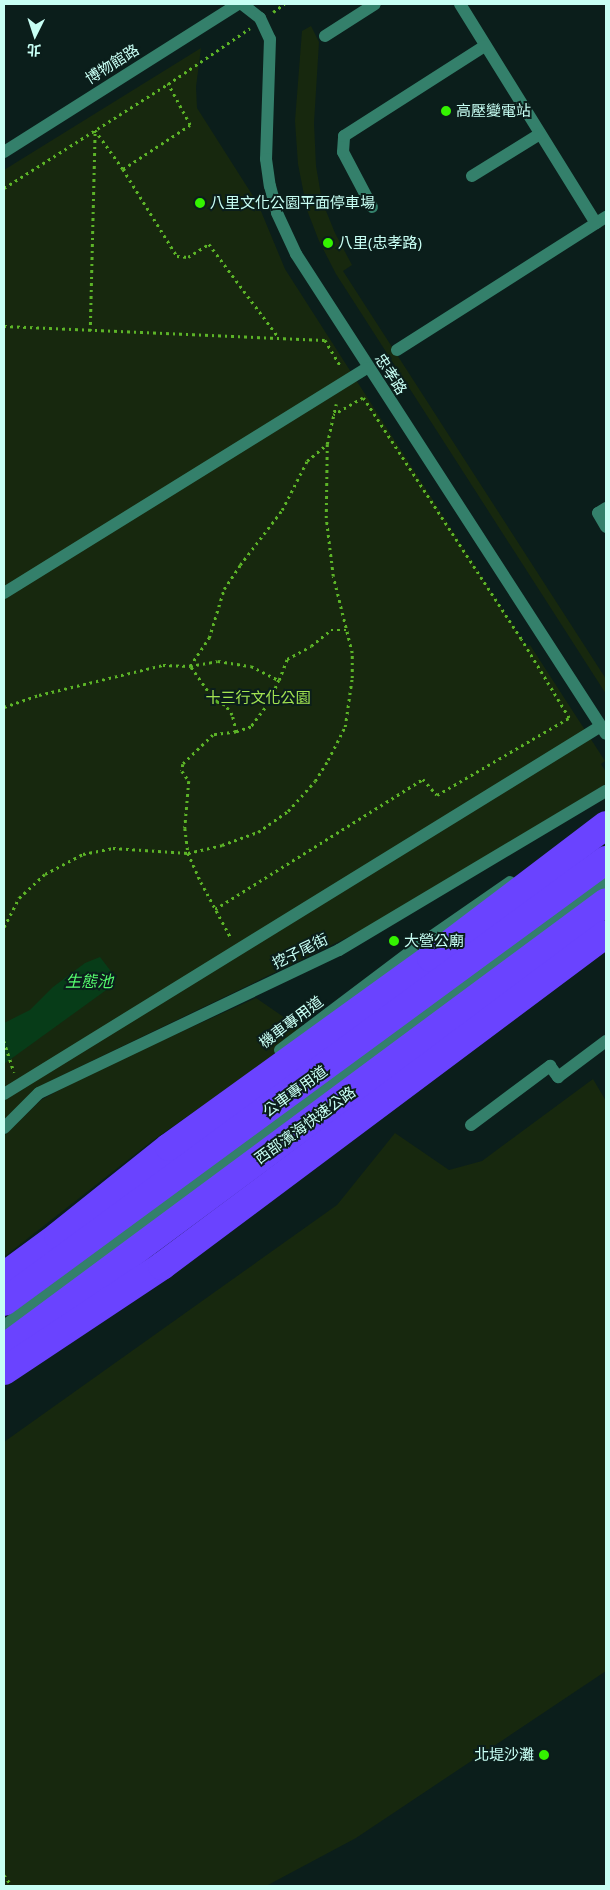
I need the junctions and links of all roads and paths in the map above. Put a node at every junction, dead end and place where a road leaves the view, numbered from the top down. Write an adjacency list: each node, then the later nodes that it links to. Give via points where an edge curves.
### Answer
1 (238, 4): 12 (street, 博物館路)
2 (242, 4): 6 (street, 忠孝路)
3 (284, 4): 6 (path)
4 (375, 4): 7 (street)
5 (460, 4): 8 (street)
6 (261, 21): 9 (path); 22 (street, 忠孝路, via 270,39 266,159 277,213 300,261)
7 (325, 36)
8 (485, 46): 11 (street); 16 (street, via 344,136 343,152)
9 (168, 84): 10 (path); 13 (path, via 190,125)
10 (95, 130): 13 (path); 15 (path); 19 (path)
11 (540, 134): 14 (street); 17 (street)
12 (4, 152)
13 (123, 169): 20 (path, via 177,256 188,257 209,244)
14 (472, 176)
15 (4, 188)
16 (372, 207)
17 (601, 220): 21 (street)
18 (4, 326): 19 (path)
19 (90, 330): 20 (path)
20 (279, 338): 23 (path, via 325,340 341,364)
21 (397, 350)
22 (367, 368): 23 (street); 33 (street, 忠孝路)
23 (339, 386): 24 (path); 28 (street)
24 (334, 415): 25 (path); 42 (path, via 362,398 521,639 569,718 437,795 423,779)
25 (327, 444): 29 (path, via 326,518 333,576); 30 (path, via 307,461 282,510 224,589 209,638)
26 (606, 508): 27 (street, via 598,513)
27 (606, 527)
28 (4, 593)
29 (348, 630): 31 (path, via 331,630 287,659); 38 (path, via 352,678 345,727 315,781 288,811 258,832)
30 (190, 666): 31 (path, via 218,661 251,666); 32 (path, via 163,665 110,676); 34 (path, via 211,696 225,705 232,715)
31 (279, 680): 34 (path, via 269,703 251,727)
32 (4, 707)
33 (604, 730): 46 (street)
34 (236, 732): 38 (path, via 213,735 182,764 182,771 189,781 185,828)
35 (606, 791): 54 (street, 挖子尾街, via 339,950 39,1093)
36 (606, 815): 47 (street, 機車專用道)
37 (606, 825): 47 (highway)
38 (188, 853): 42 (path); 43 (path, via 113,848 83,854 45,874 19,898)
39 (606, 860): 57 (highway)
40 (606, 882): 58 (street, 公車專用道)
41 (606, 902): 59 (highway, 西部濱海快速公路)
42 (215, 909): 46 (path)
43 (4, 928)
44 (606, 934): 48 (highway)
45 (606, 943): 48 (street)
46 (238, 950): 52 (street)
47 (425, 952): 55 (street, 機車專用道, via 162,1140); 56 (highway)
48 (487, 1029): 60 (highway, via 162,1266)
49 (4, 1041): 51 (path)
50 (606, 1041): 53 (street, via 558,1077 550,1066)
51 (12, 1067)
52 (4, 1094)
53 (471, 1125)
54 (4, 1128)
55 (4, 1266)
56 (4, 1276)
57 (4, 1302)
58 (4, 1326)
59 (4, 1348)
60 (4, 1373)
61 (4, 1875): 62 (path)
62 (12, 1886)

